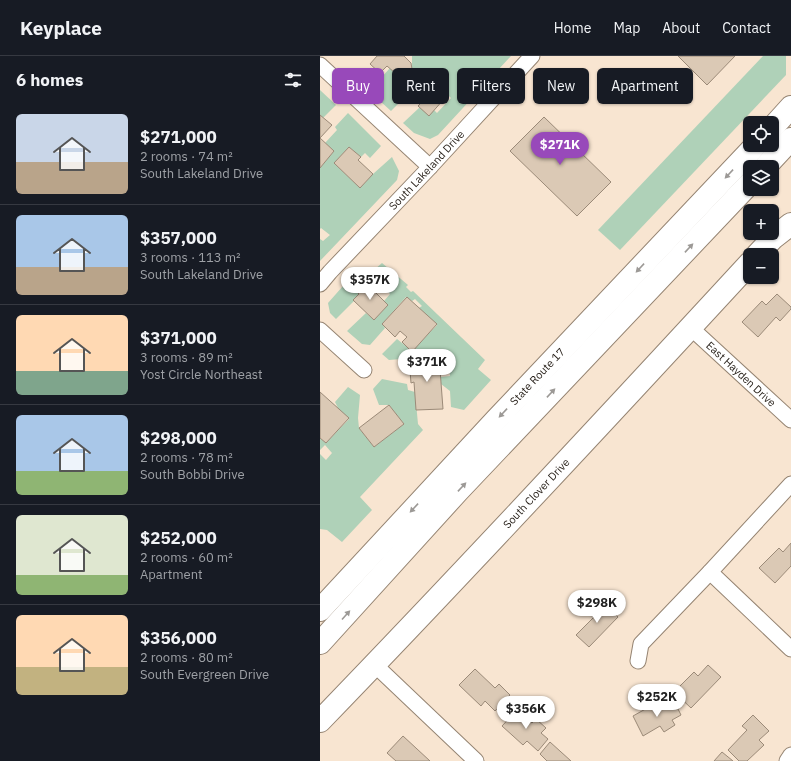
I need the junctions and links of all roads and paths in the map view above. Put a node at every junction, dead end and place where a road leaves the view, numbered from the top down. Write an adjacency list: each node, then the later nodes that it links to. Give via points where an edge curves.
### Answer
1 (532, 56): 8 (street, South Lakeland Drive)
2 (320, 65): 8 (street)
3 (791, 107): 4 (main road)
4 (779, 120)
5 (791, 139): 7 (main road)
6 (749, 152): 20 (main road, State Route 17, one-way to 20)
7 (772, 160)
8 (430, 167): 13 (street, South Lakeland Drive)
9 (743, 190): 21 (main road, State Route 17, one-way to 9, via 458,491)
10 (791, 224): 11 (main road)
11 (764, 248)
12 (743, 271): 14 (main road, South Clover Drive)
13 (320, 284)
14 (691, 328): 17 (street, East Hayden Drive); 24 (main road, South Clover Drive)
15 (320, 330): 16 (street)
16 (364, 370)
17 (791, 420)
18 (791, 484): 19 (street)
19 (710, 572): 22 (street); 23 (street, via 641,644)
20 (320, 610)
21 (320, 643)
22 (791, 649)
23 (638, 661)
24 (374, 665): 25 (main road, South Clover Drive); 27 (street)
25 (320, 721)
26 (791, 755): 28 (street)
27 (476, 761)
28 (787, 761)

